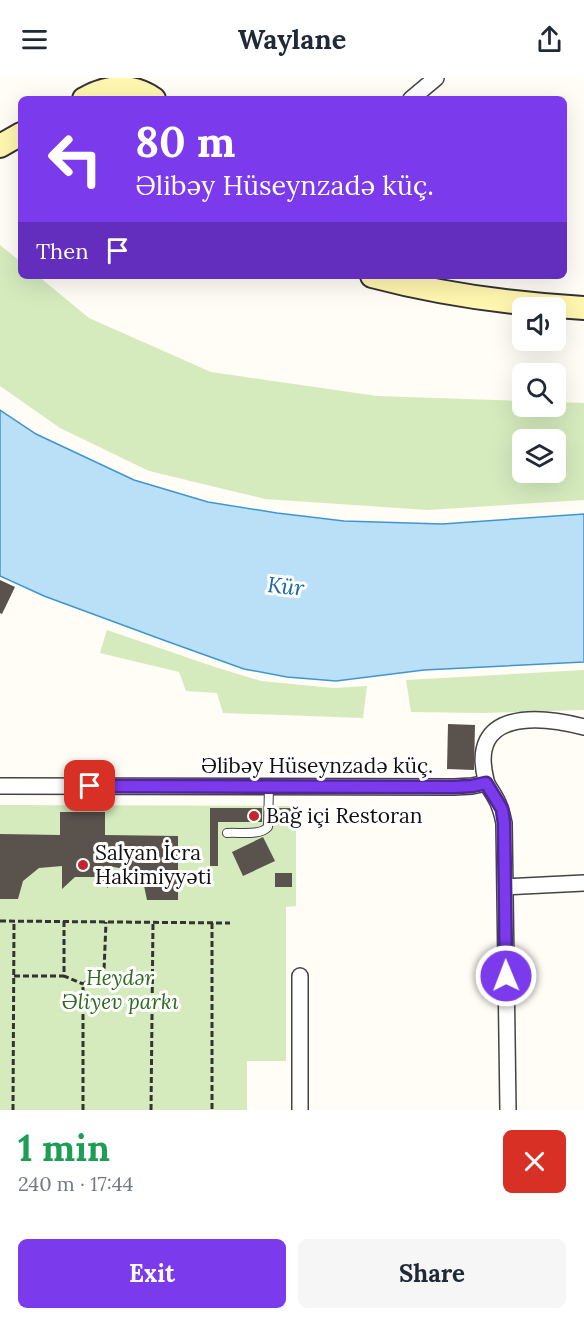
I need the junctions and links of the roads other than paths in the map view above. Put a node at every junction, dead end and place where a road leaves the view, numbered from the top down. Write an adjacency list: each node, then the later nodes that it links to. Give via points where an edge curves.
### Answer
1 (436, 78): 5 (street)
2 (126, 83): 3 (street); 4 (street)
3 (91, 96)
4 (148, 96)
5 (415, 96)
6 (18, 136): 7 (street)
7 (0, 146)
8 (386, 279): 9 (street, via 476,296)
9 (584, 308)
10 (584, 727): 11 (street, via 532,720 508,723 495,730 484,750)
11 (486, 783): 13 (street, Əlibəy Hüseynzadə küç., via 454,787); 16 (street, via 502,809)
12 (0, 786): 13 (street, Əlibəy Hüseynzadə küç.)
13 (269, 787): 14 (lane, via 266,830)
14 (227, 832)
15 (584, 883): 16 (street)
16 (505, 887): 19 (street)
17 (300, 976): 18 (street)
18 (300, 1110)
19 (508, 1110)

